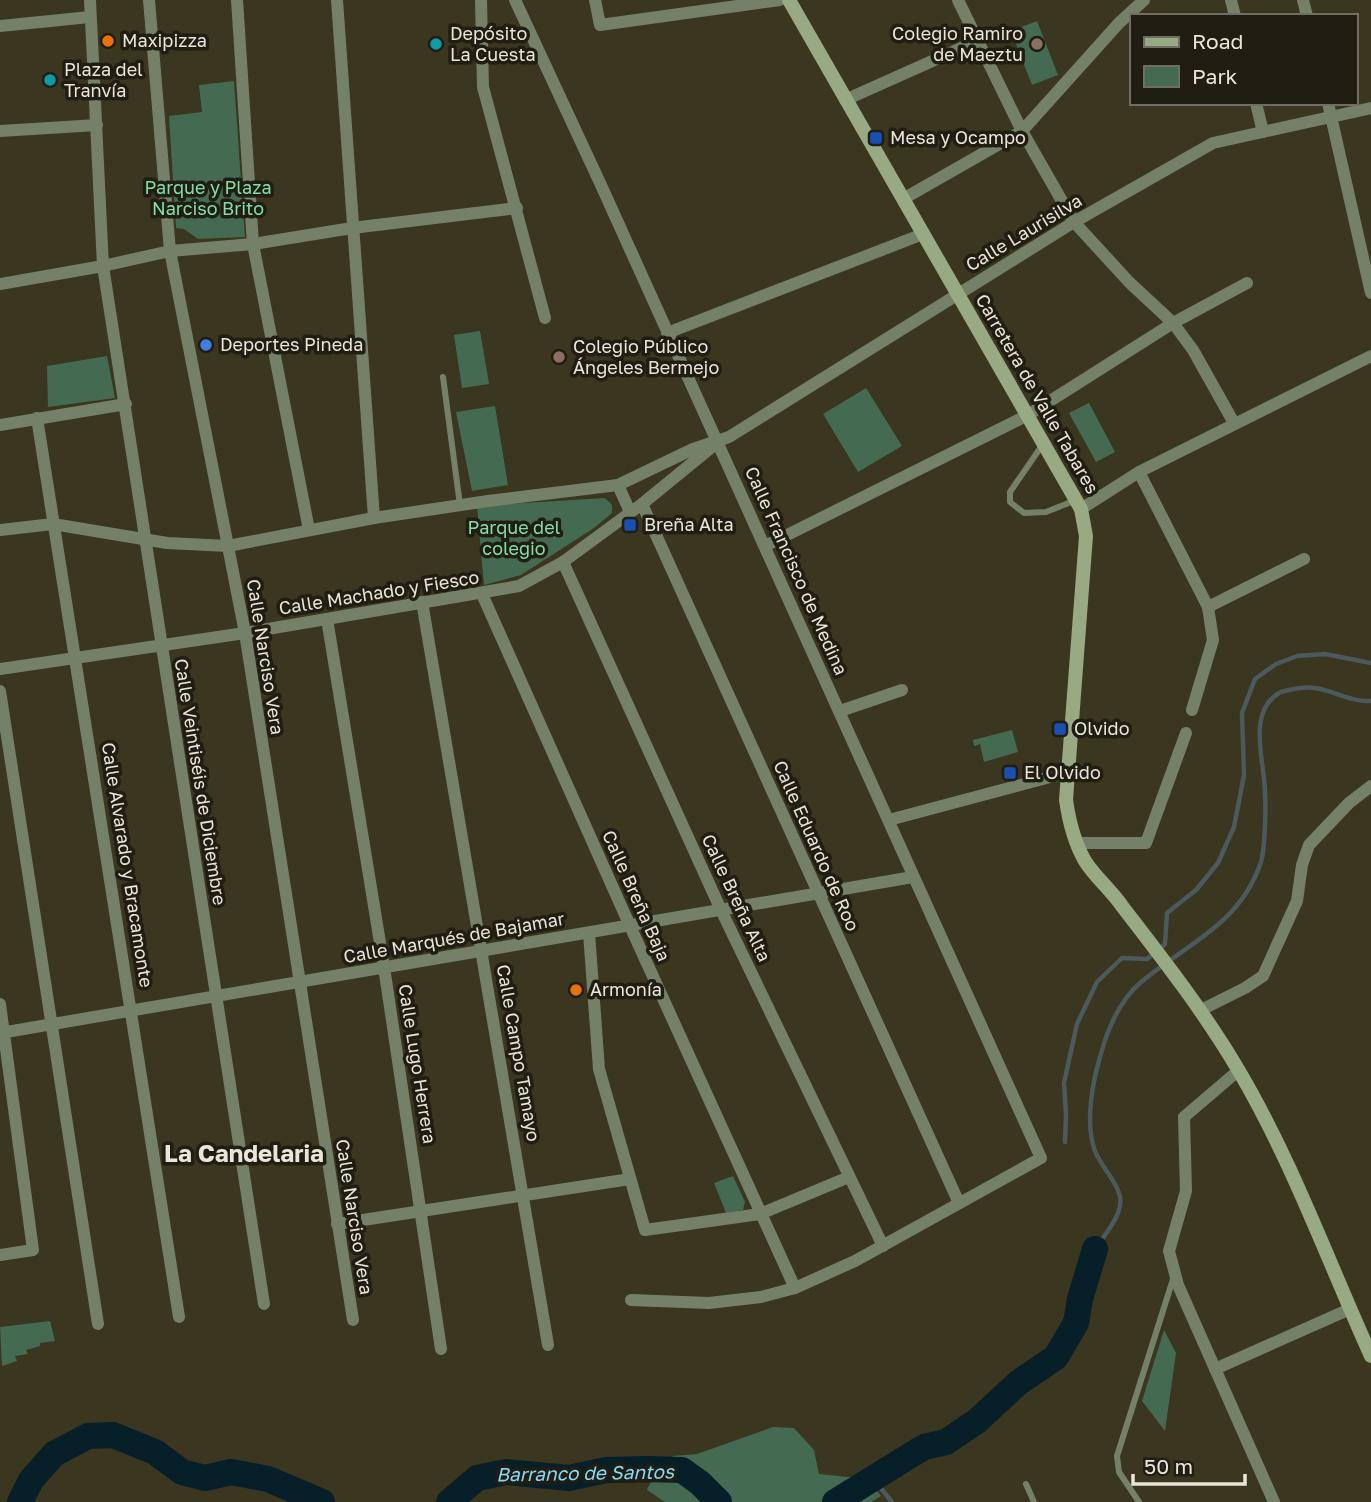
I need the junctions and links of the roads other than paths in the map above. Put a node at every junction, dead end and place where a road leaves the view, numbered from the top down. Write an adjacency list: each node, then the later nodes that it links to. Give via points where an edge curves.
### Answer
1 (90, 0): 12 (street, Calle Veintiséis de Diciembre)
2 (149, 0): 30 (street, Calle Narciso Vera)
3 (237, 0): 29 (street)
4 (337, 0): 27 (street)
5 (481, 0): 25 (street, via 483,87)
6 (515, 0): 38 (street, Calle Francisco de Medina)
7 (595, 0): 8 (street, via 600,25)
8 (780, 0)
9 (789, 0): 15 (main road, Carretera de Valle Tabares)
10 (958, 0): 14 (street)
11 (1143, 0): 22 (street)
12 (90, 17): 13 (street); 20 (street, Calle Veintiséis de Diciembre)
13 (0, 26)
14 (977, 41): 15 (street); 22 (street)
15 (845, 100): 24 (main road, Carretera de Valle Tabares)
16 (1256, 105): 23 (street)
17 (1328, 105): 19 (street)
18 (1371, 108): 19 (street, Calle Laurisilva)
19 (1331, 118): 23 (street, Calle Laurisilva); 34 (street)
20 (97, 125): 21 (street); 31 (street, Calle Veintiséis de Diciembre)
21 (0, 131)
22 (1022, 131): 24 (street); 26 (street)
23 (1263, 132): 26 (street, Calle Laurisilva, via 1213,143)
24 (903, 199): 28 (main road, Carretera de Valle Tabares)
25 (517, 208): 27 (street); 36 (street)
26 (1074, 222): 35 (street, Calle Laurisilva); 37 (street)
27 (352, 228): 29 (street); 54 (street)
28 (923, 234): 35 (main road, Carretera de Valle Tabares); 38 (street)
29 (253, 244): 30 (street); 57 (street)
30 (170, 251): 31 (street); 59 (street, Calle Narciso Vera)
31 (103, 266): 33 (street); 41 (street, Calle Veintiséis de Diciembre)
32 (1247, 283): 37 (street)
33 (0, 284)
34 (1371, 293)
35 (957, 294): 42 (main road, Carretera de Valle Tabares); 46 (street, Calle Laurisilva)
36 (545, 318)
37 (1173, 323): 42 (street); 44 (street)
38 (667, 333): 46 (street, Calle Francisco de Medina)
39 (1371, 356): 44 (street)
40 (443, 377): 52 (lane)
41 (126, 404): 43 (street); 58 (street, Calle Veintiséis de Diciembre)
42 (1028, 415): 47 (main road, Carretera de Valle Tabares); 60 (street)
43 (37, 418): 45 (street); 55 (street, Calle Alvarado y Bracamonte)
44 (1234, 424): 48 (street)
45 (0, 425)
46 (718, 442): 49 (street); 50 (street, Calle Machado y Fiesco); 60 (street, Calle Francisco de Medina)
47 (1044, 442): 51 (main road, Carretera de Valle Tabares); 51 (lane, via 1010,492 1010,502 1024,513)
48 (1139, 472): 51 (street); 65 (street)
49 (618, 485): 52 (street); 53 (street)
50 (642, 504): 53 (street, Calle Machado y Fiesco); 81 (street, Calle Eduardo de Roo)
51 (1079, 504): 76 (main road, Carretera de Valle Tabares, via 1086,536)
52 (460, 505): 54 (street)
53 (631, 512): 62 (street, Calle Machado y Fiesco)
54 (374, 518): 57 (street)
55 (53, 524): 56 (street); 58 (street); 69 (street, Calle Alvarado y Bracamonte)
56 (0, 530)
57 (309, 530): 59 (street)
58 (145, 539): 59 (street); 68 (street, Calle Veintiséis de Diciembre)
59 (228, 546): 67 (street, Calle Narciso Vera)
60 (765, 546): 74 (street, Calle Francisco de Medina)
61 (1304, 559): 65 (street)
62 (563, 562): 63 (street, Calle Machado y Fiesco, via 519,586); 82 (street, Calle Breña Alta)
63 (482, 594): 64 (street, Calle Machado y Fiesco); 83 (street, Calle Breña Baja)
64 (422, 602): 66 (street, Calle Machado y Fiesco); 85 (street, Calle Campo Tamayo)
65 (1208, 607): 73 (street, via 1213,640)
66 (327, 619): 67 (street, Calle Machado y Fiesco); 86 (street, Calle Lugo Herrera)
67 (245, 633): 68 (street, Calle Machado y Fiesco); 87 (street, Calle Narciso Vera)
68 (162, 646): 69 (street, Calle Machado y Fiesco); 88 (street, Calle Veintiséis de Diciembre)
69 (77, 656): 70 (street, Calle Machado y Fiesco); 90 (street, Calle Alvarado y Bracamonte)
70 (0, 669)
71 (902, 690): 74 (street)
72 (0, 691): 92 (street)
73 (1192, 710)
74 (840, 711): 78 (street, Calle Francisco de Medina)
75 (1186, 733): 79 (street, via 1146,844)
76 (1069, 772): 78 (street); 79 (main road, Carretera de Valle Tabares, via 1066,800)
77 (1371, 786): 91 (street, via 1309,845 1297,901 1263,976)
78 (888, 820): 80 (street, Calle Francisco de Medina)
79 (1077, 843): 91 (main road, Carretera de Valle Tabares, via 1086,862)
80 (913, 877): 81 (street, Calle Marqués de Bajamar); 98 (street, Calle Francisco de Medina, via 1041,1158)
81 (818, 893): 82 (street, Calle Marqués de Bajamar); 98 (street, Calle Eduardo de Roo)
82 (721, 910): 83 (street, Calle Marqués de Bajamar); 95 (street, Calle Breña Alta)
83 (630, 926): 84 (street, Calle Marqués de Bajamar); 100 (street, Calle Breña Baja)
84 (589, 933): 85 (street, Calle Marqués de Bajamar); 96 (street, via 599,1069)
85 (482, 950): 86 (street, Calle Marqués de Bajamar); 97 (street, Calle Campo Tamayo)
86 (384, 967): 87 (street, Calle Marqués de Bajamar); 99 (street, Calle Lugo Herrera)
87 (299, 982): 88 (street, Calle Marqués de Bajamar); 101 (street, Calle Narciso Vera)
88 (215, 996): 90 (street, Calle Marqués de Bajamar); 107 (street, Calle Veintiséis de Diciembre)
89 (0, 1004): 93 (street)
90 (132, 1010): 92 (street, Calle Marqués de Bajamar); 109 (street, Calle Alvarado y Bracamonte)
91 (1201, 1010): 94 (main road, Carretera de Valle Tabares)
92 (51, 1024): 93 (street, Calle Marqués de Bajamar); 111 (street)
93 (2, 1033): 103 (street, via 33,1250)
94 (1239, 1070): 104 (street, via 1184,1117 1186,1191 1169,1251); 108 (main road, Carretera de Valle Tabares)
95 (849, 1177): 100 (street); 102 (street, Calle Breña Alta)
96 (630, 1179): 97 (street); 100 (street, via 645,1230)
97 (525, 1195): 99 (street); 112 (street, Calle Campo Tamayo)
98 (959, 1203): 102 (street)
99 (422, 1211): 101 (street); 113 (street, Calle Lugo Herrera)
100 (760, 1214): 105 (street, Calle Breña Baja)
101 (337, 1224): 110 (street, Calle Narciso Vera)
102 (883, 1247): 105 (street)
103 (0, 1255)
104 (1175, 1275): 115 (street); 118 (lane, via 1117,1456 1119,1472)
105 (795, 1288): 106 (street, via 709,1303)
106 (631, 1300)
107 (264, 1304)
108 (1350, 1309): 114 (main road, Carretera de Valle Tabares); 115 (street)
109 (179, 1317)
110 (353, 1320)
111 (98, 1324)
112 (548, 1345)
113 (442, 1349)
114 (1371, 1356)
115 (1215, 1369): 119 (street)
116 (1026, 1484): 117 (lane)
117 (1034, 1502)
118 (1139, 1502)
119 (1274, 1502)

